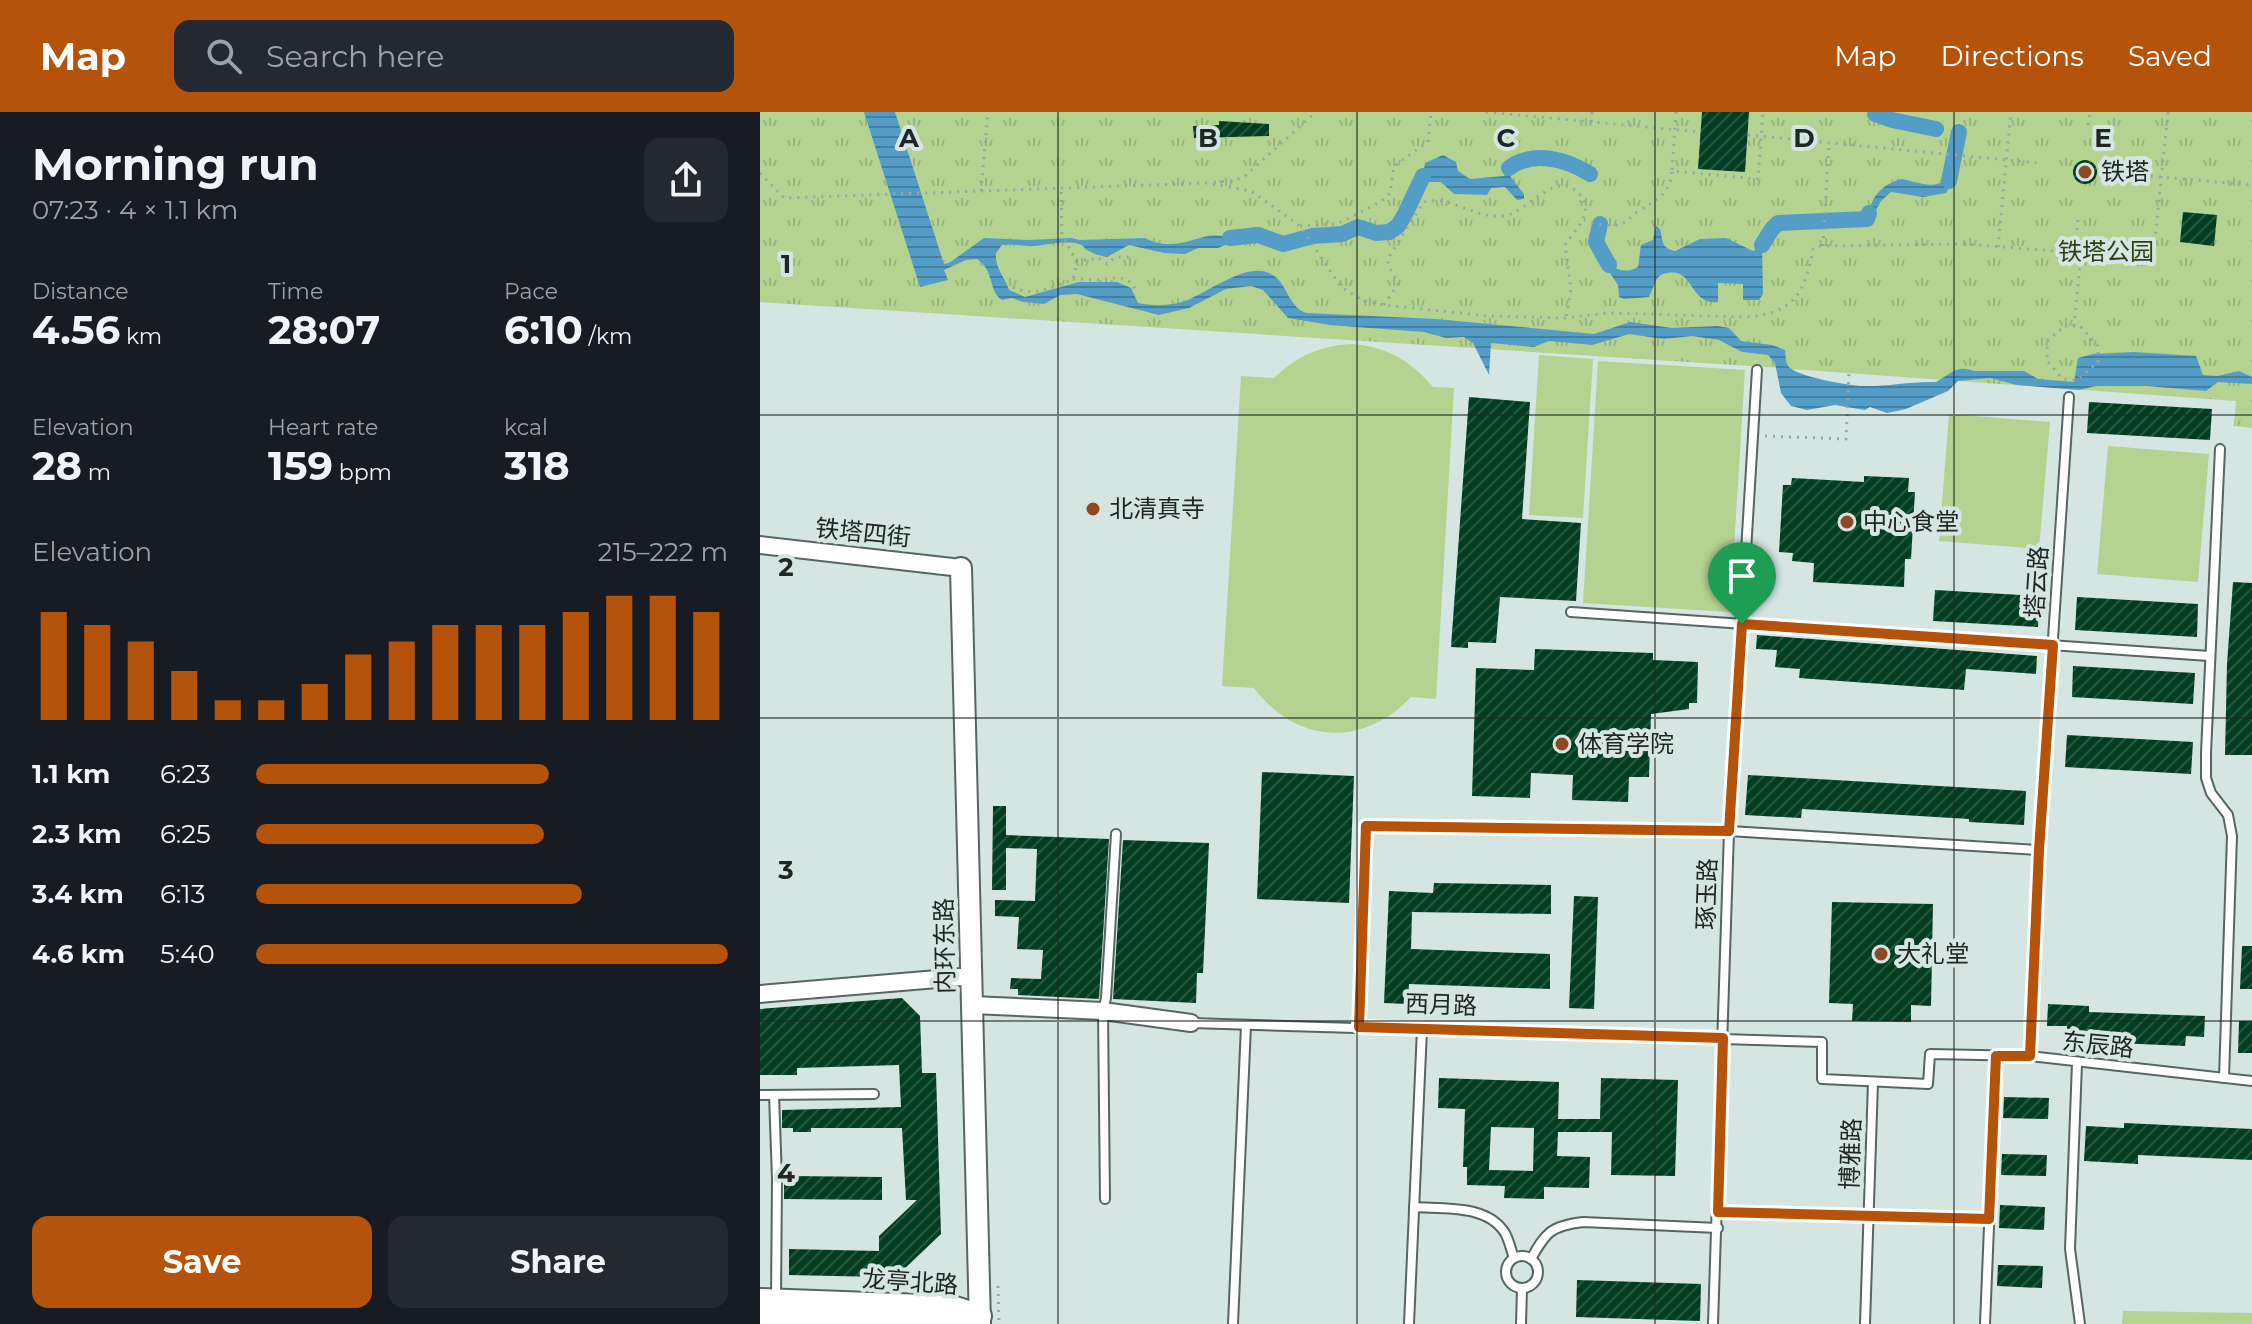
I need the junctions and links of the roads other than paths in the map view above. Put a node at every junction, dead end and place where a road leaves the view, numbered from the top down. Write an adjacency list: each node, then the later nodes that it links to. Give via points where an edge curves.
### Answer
1 (1757, 370): 7 (lane, 琢玉路)
2 (2069, 397): 8 (lane, 塔云路)
3 (2220, 449): 9 (lane)
4 (760, 545): 5 (street, 铁塔四街)
5 (961, 568): 13 (street, 内环东路)
6 (1571, 612): 7 (lane)
7 (1742, 624): 8 (lane); 10 (lane, 琢玉路)
8 (2053, 645): 9 (lane); 12 (lane, 塔云路)
9 (2209, 656): 25 (lane, via 2206,778 2228,815 2232,836)
10 (1729, 831): 12 (lane); 19 (lane, via 1366,826); 21 (lane, 琢玉路)
11 (1116, 834): 16 (lane)
12 (2039, 850): 23 (lane, 塔云路)
13 (973, 976): 14 (street); 15 (street, 内环东路)
14 (760, 994)
15 (972, 1005): 16 (street, 西月路); 41 (street, 内环东路)
16 (1103, 1011): 17 (street, 西月路); 31 (lane)
17 (1191, 1023): 18 (lane, 西月路)
18 (1246, 1025): 19 (lane, 西月路); 42 (lane)
19 (1359, 1027): 20 (lane, 西月路)
20 (1422, 1029): 21 (lane, 西月路); 32 (lane)
21 (1723, 1038): 27 (lane, 西月路, via 1822,1042 1822,1079); 33 (lane, 琢玉路)
22 (1996, 1056): 23 (lane, 东辰路); 27 (lane, 东辰路, via 1930,1054 1928,1084); 35 (lane)
23 (2030, 1056): 24 (lane, 东辰路)
24 (2077, 1063): 25 (lane, 东辰路); 48 (lane, via 2070,1249)
25 (2224, 1078): 26 (lane, 东辰路)
26 (2252, 1081)
27 (1873, 1082): 34 (lane, 博雅路)
28 (874, 1094): 30 (lane)
29 (760, 1095): 30 (lane)
30 (774, 1095): 40 (lane, via 777,1179)
31 (1105, 1199)
32 (1414, 1207): 37 (lane, via 1458,1209 1494,1220); 43 (lane)
33 (1718, 1212): 34 (lane); 36 (lane, 琢玉路)
34 (1869, 1216): 35 (lane); 46 (lane, 博雅路)
35 (1989, 1219): 47 (lane)
36 (1718, 1228): 38 (lane, via 1563,1224 1544,1237); 45 (lane, 琢玉路)
37 (1514, 1258): 38 (lane); 39 (lane, via 1506,1267 1507,1278)
38 (1531, 1259): 39 (lane, via 1537,1278)
39 (1522, 1288): 44 (lane)
40 (765, 1306): 41 (main road, 龙亭北路, via 953,1323)
41 (986, 1321)
42 (1233, 1324)
43 (1409, 1324)
44 (1521, 1324)
45 (1713, 1324)
46 (1865, 1324)
47 (1985, 1324)
48 (2080, 1324)

